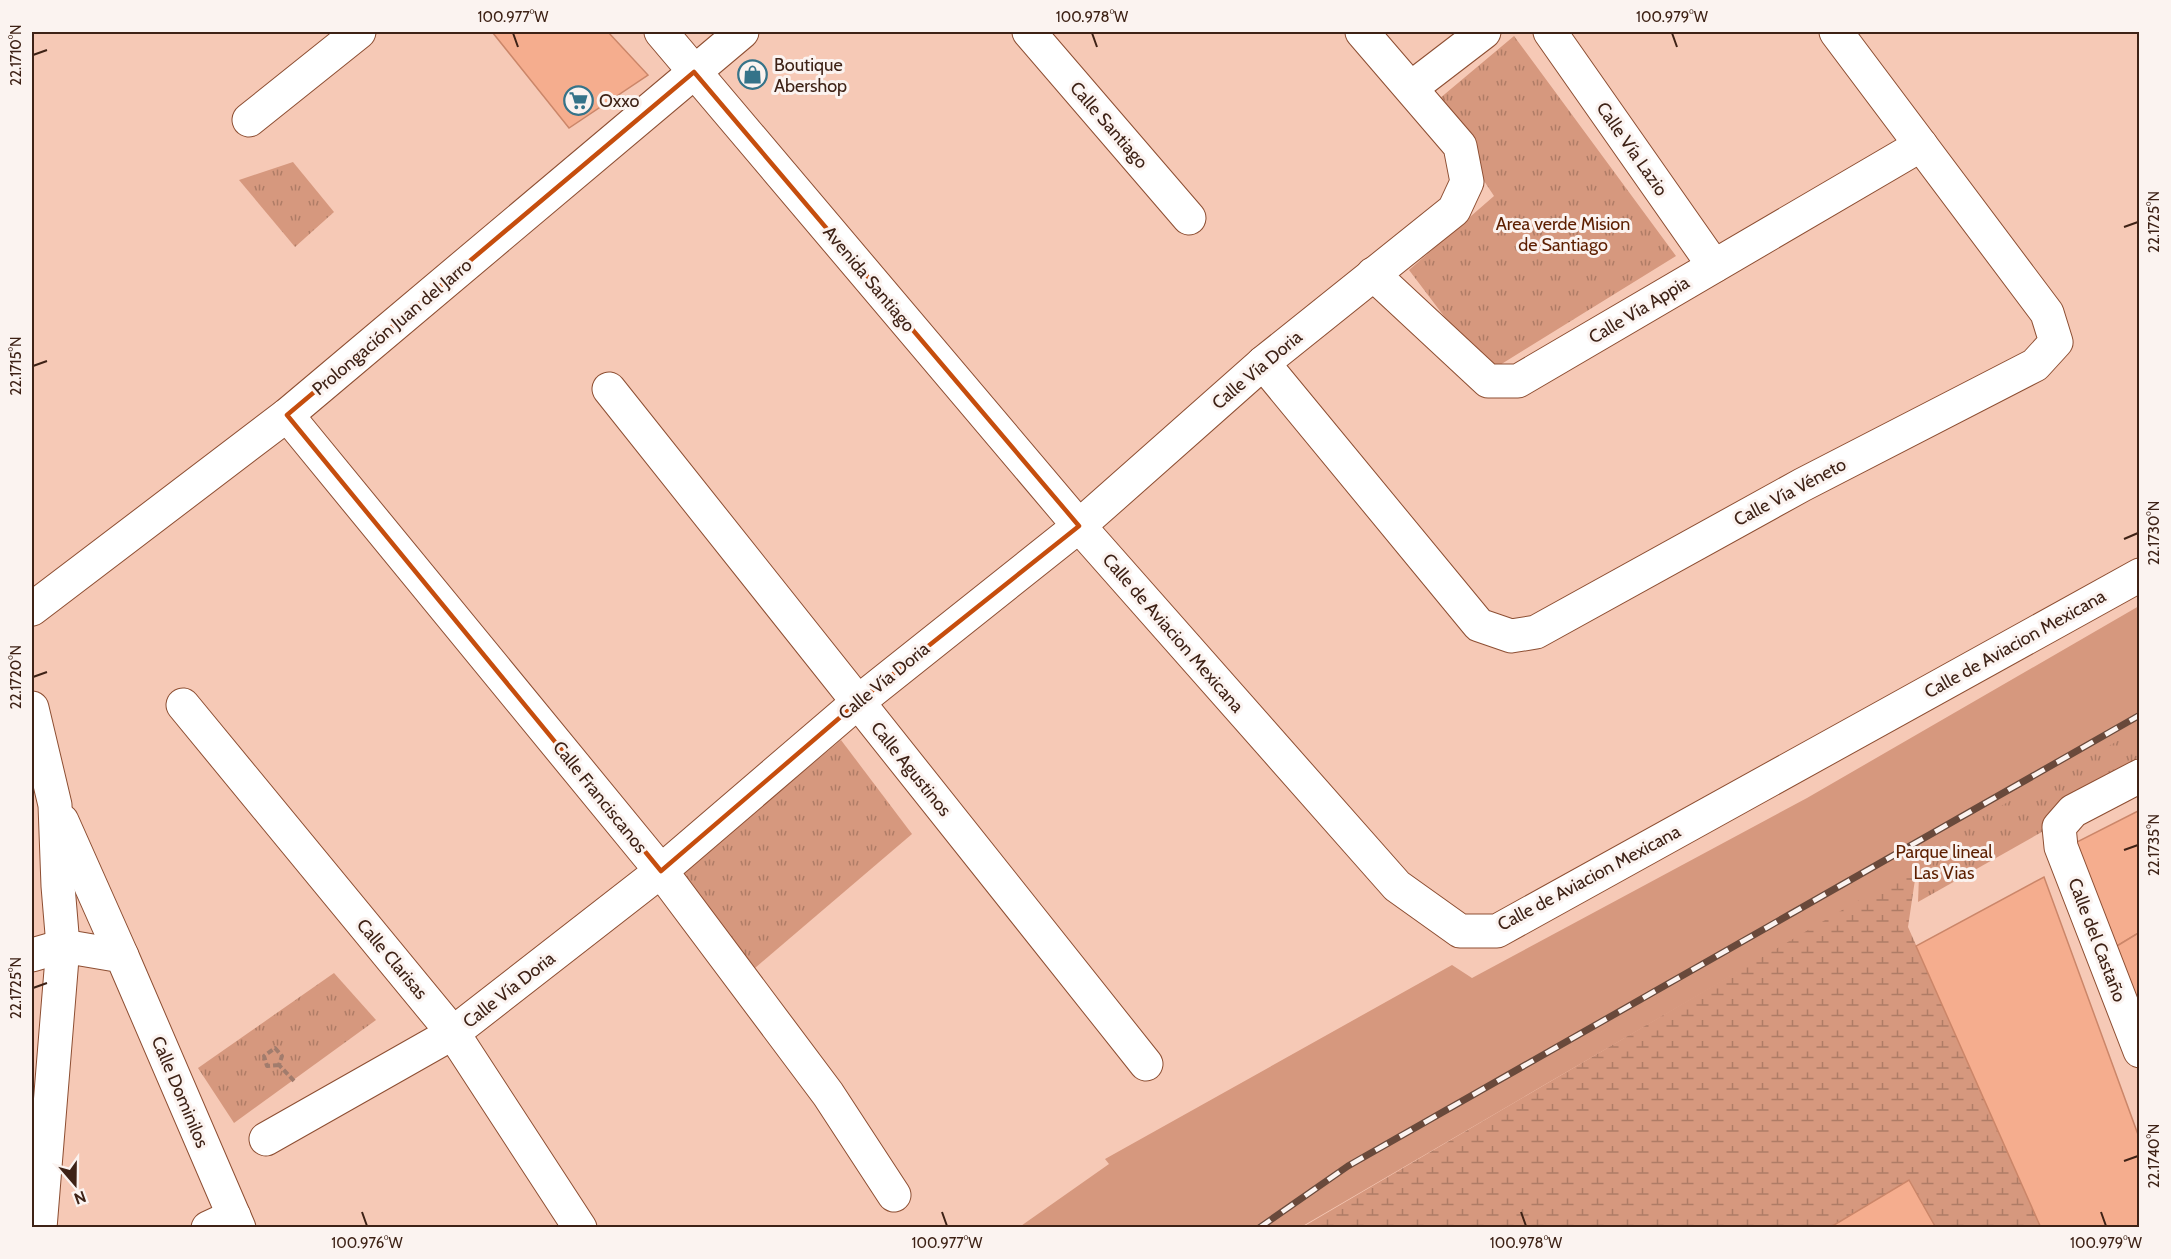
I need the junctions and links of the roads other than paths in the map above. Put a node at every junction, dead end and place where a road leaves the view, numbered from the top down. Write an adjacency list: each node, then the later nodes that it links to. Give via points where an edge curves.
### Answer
1 (359, 32): 11 (street)
2 (661, 32): 9 (street, Avenida Santiago)
3 (742, 32): 9 (street, Prolongación Juan del Jarro)
4 (1029, 32): 13 (street, Calle Santiago)
5 (1362, 32): 10 (street)
6 (1485, 32): 10 (street)
7 (1550, 32): 14 (street, Calle Vía Lazio)
8 (1836, 32): 12 (street, Calle Vía Véneto)
9 (694, 72): 18 (street, Prolongación Juan del Jarro); 19 (street, Avenida Santiago)
10 (1411, 88): 15 (street, Calle Vía Doria, via 1460,146 1467,182 1454,210)
11 (249, 120)
12 (1921, 145): 14 (street, Calle Vía Appia); 16 (street, Calle Vía Véneto, via 2047,313 2056,342 2035,365 1802,485 1536,632 1510,636 1479,625)
13 (1189, 218)
14 (1714, 266): 15 (street, Calle Vía Appia, via 1518,381 1488,381)
15 (1373, 274): 16 (street, Calle Vía Doria)
16 (1263, 363): 19 (street, Calle Vía Doria)
17 (609, 389): 22 (street, Calle Agustinos)
18 (286, 415): 21 (street, Prolongación Juan del Jarro); 27 (street, Calle Franciscanos)
19 (1078, 526): 20 (street, Calle de Aviacion Mexicana, via 1397,886 1460,931 1497,931); 22 (street, Calle Vía Doria)
20 (2139, 575)
21 (32, 609)
22 (858, 702): 27 (street, Calle Vía Doria); 33 (street, Calle Agustinos)
23 (183, 705): 31 (street, Calle Clarisas)
24 (32, 708): 26 (street)
25 (2139, 776): 32 (street, Calle del Castaño, via 2073,811 2060,827 2061,847)
26 (55, 805): 28 (street); 30 (street, Calle Dominilos)
27 (661, 871): 31 (street, Calle Vía Doria); 35 (street, Calle Franciscanos, via 828,1094)
28 (63, 946): 29 (street); 30 (street); 37 (street)
29 (32, 955)
30 (122, 956): 36 (street, Calle Dominilos)
31 (453, 1033): 34 (street, Calle Vía Doria); 38 (street, Calle Clarisas)
32 (2139, 1047)
33 (1146, 1064)
34 (266, 1139)
35 (894, 1195)
36 (227, 1224)
37 (40, 1227)
38 (580, 1227)

